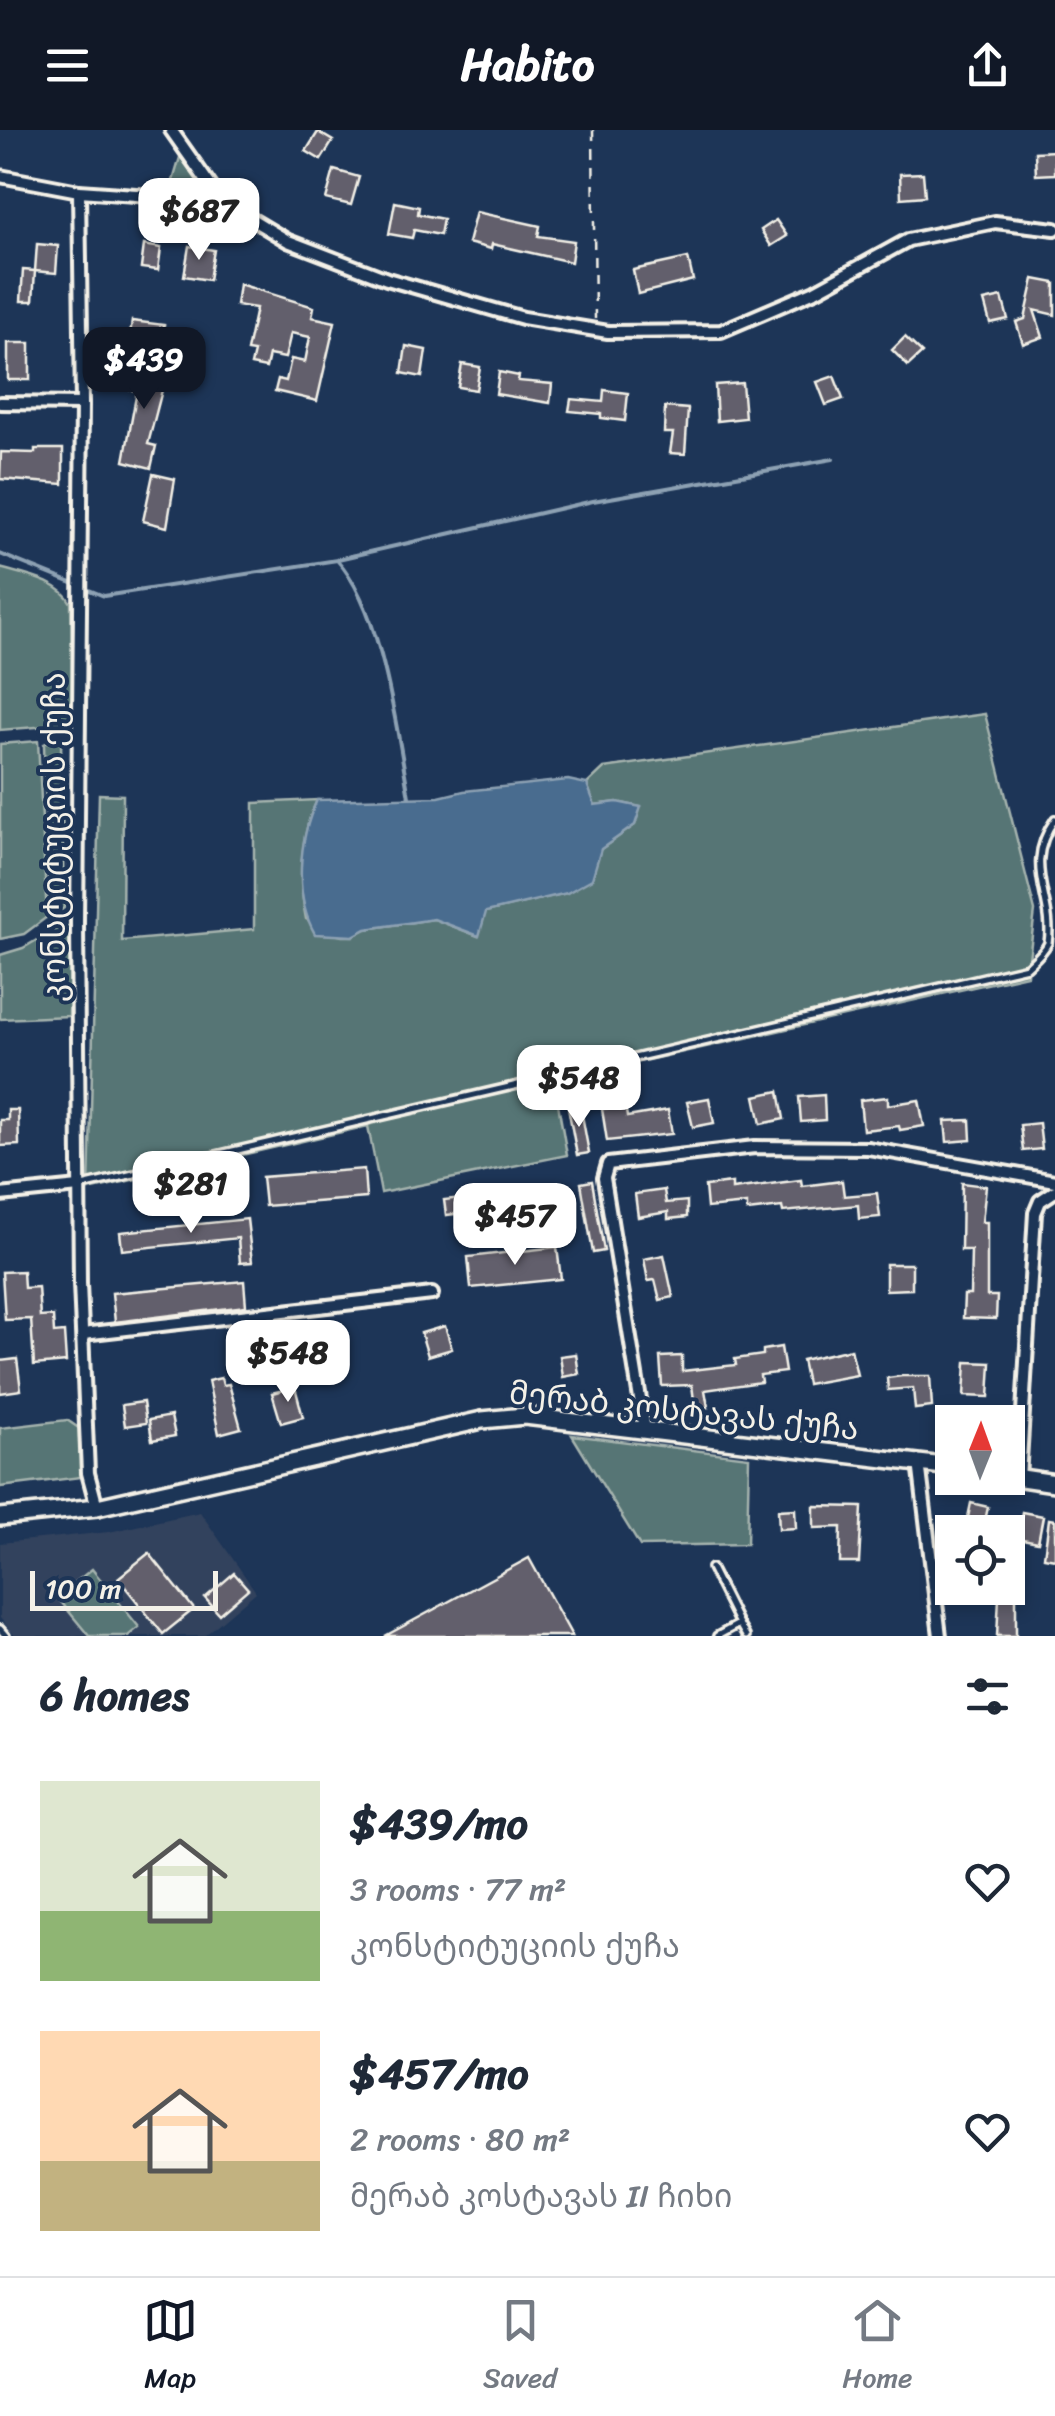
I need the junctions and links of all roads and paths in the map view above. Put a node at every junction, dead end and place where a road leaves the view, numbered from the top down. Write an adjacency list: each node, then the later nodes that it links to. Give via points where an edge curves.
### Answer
1 (170, 130): 5 (street)
2 (593, 130): 7 (path)
3 (0, 176): 4 (street)
4 (80, 192): 5 (street); 9 (street, კონსტიტუციის ქუჩა)
5 (221, 201): 7 (street, via 288,242 387,280)
6 (1055, 229): 7 (street, via 995,222 908,240 815,292 721,331)
7 (595, 330)
8 (0, 402): 9 (street)
9 (82, 404): 12 (street, კონსტიტუციის ქუჩა)
10 (1055, 818): 12 (lane, via 1040,858 1053,919 1047,946 1026,967)
11 (1055, 1181): 18 (street, via 868,1148 755,1147 608,1164 604,1178)
12 (79, 1187): 14 (street); 16 (street, კონსტიტუციის ქუჩა)
13 (1055, 1190): 17 (street, via 1035,1214)
14 (0, 1195)
15 (432, 1294): 16 (street)
16 (83, 1334): 23 (street, კონსტიტუციის ქუჩა)
17 (1019, 1405)
18 (646, 1430): 19 (main road, მერაბ კოსტავას ქუჩა); 23 (main road, მერაბ კოსტავას ქუჩა, via 525,1416 482,1420)
19 (919, 1462): 20 (main road, მერაბ კოსტავას ქუჩა); 31 (street)
20 (935, 1464)
21 (1025, 1479): 22 (main road)
22 (1055, 1483)
23 (89, 1508): 24 (main road, მერაბ კოსტავას ქუჩა)
24 (0, 1518)
25 (711, 1568): 26 (lane)
26 (740, 1624): 29 (lane); 30 (lane)
27 (0, 1629): 28 (lane)
28 (6, 1636)
29 (716, 1636)
30 (746, 1636)
31 (940, 1636)

